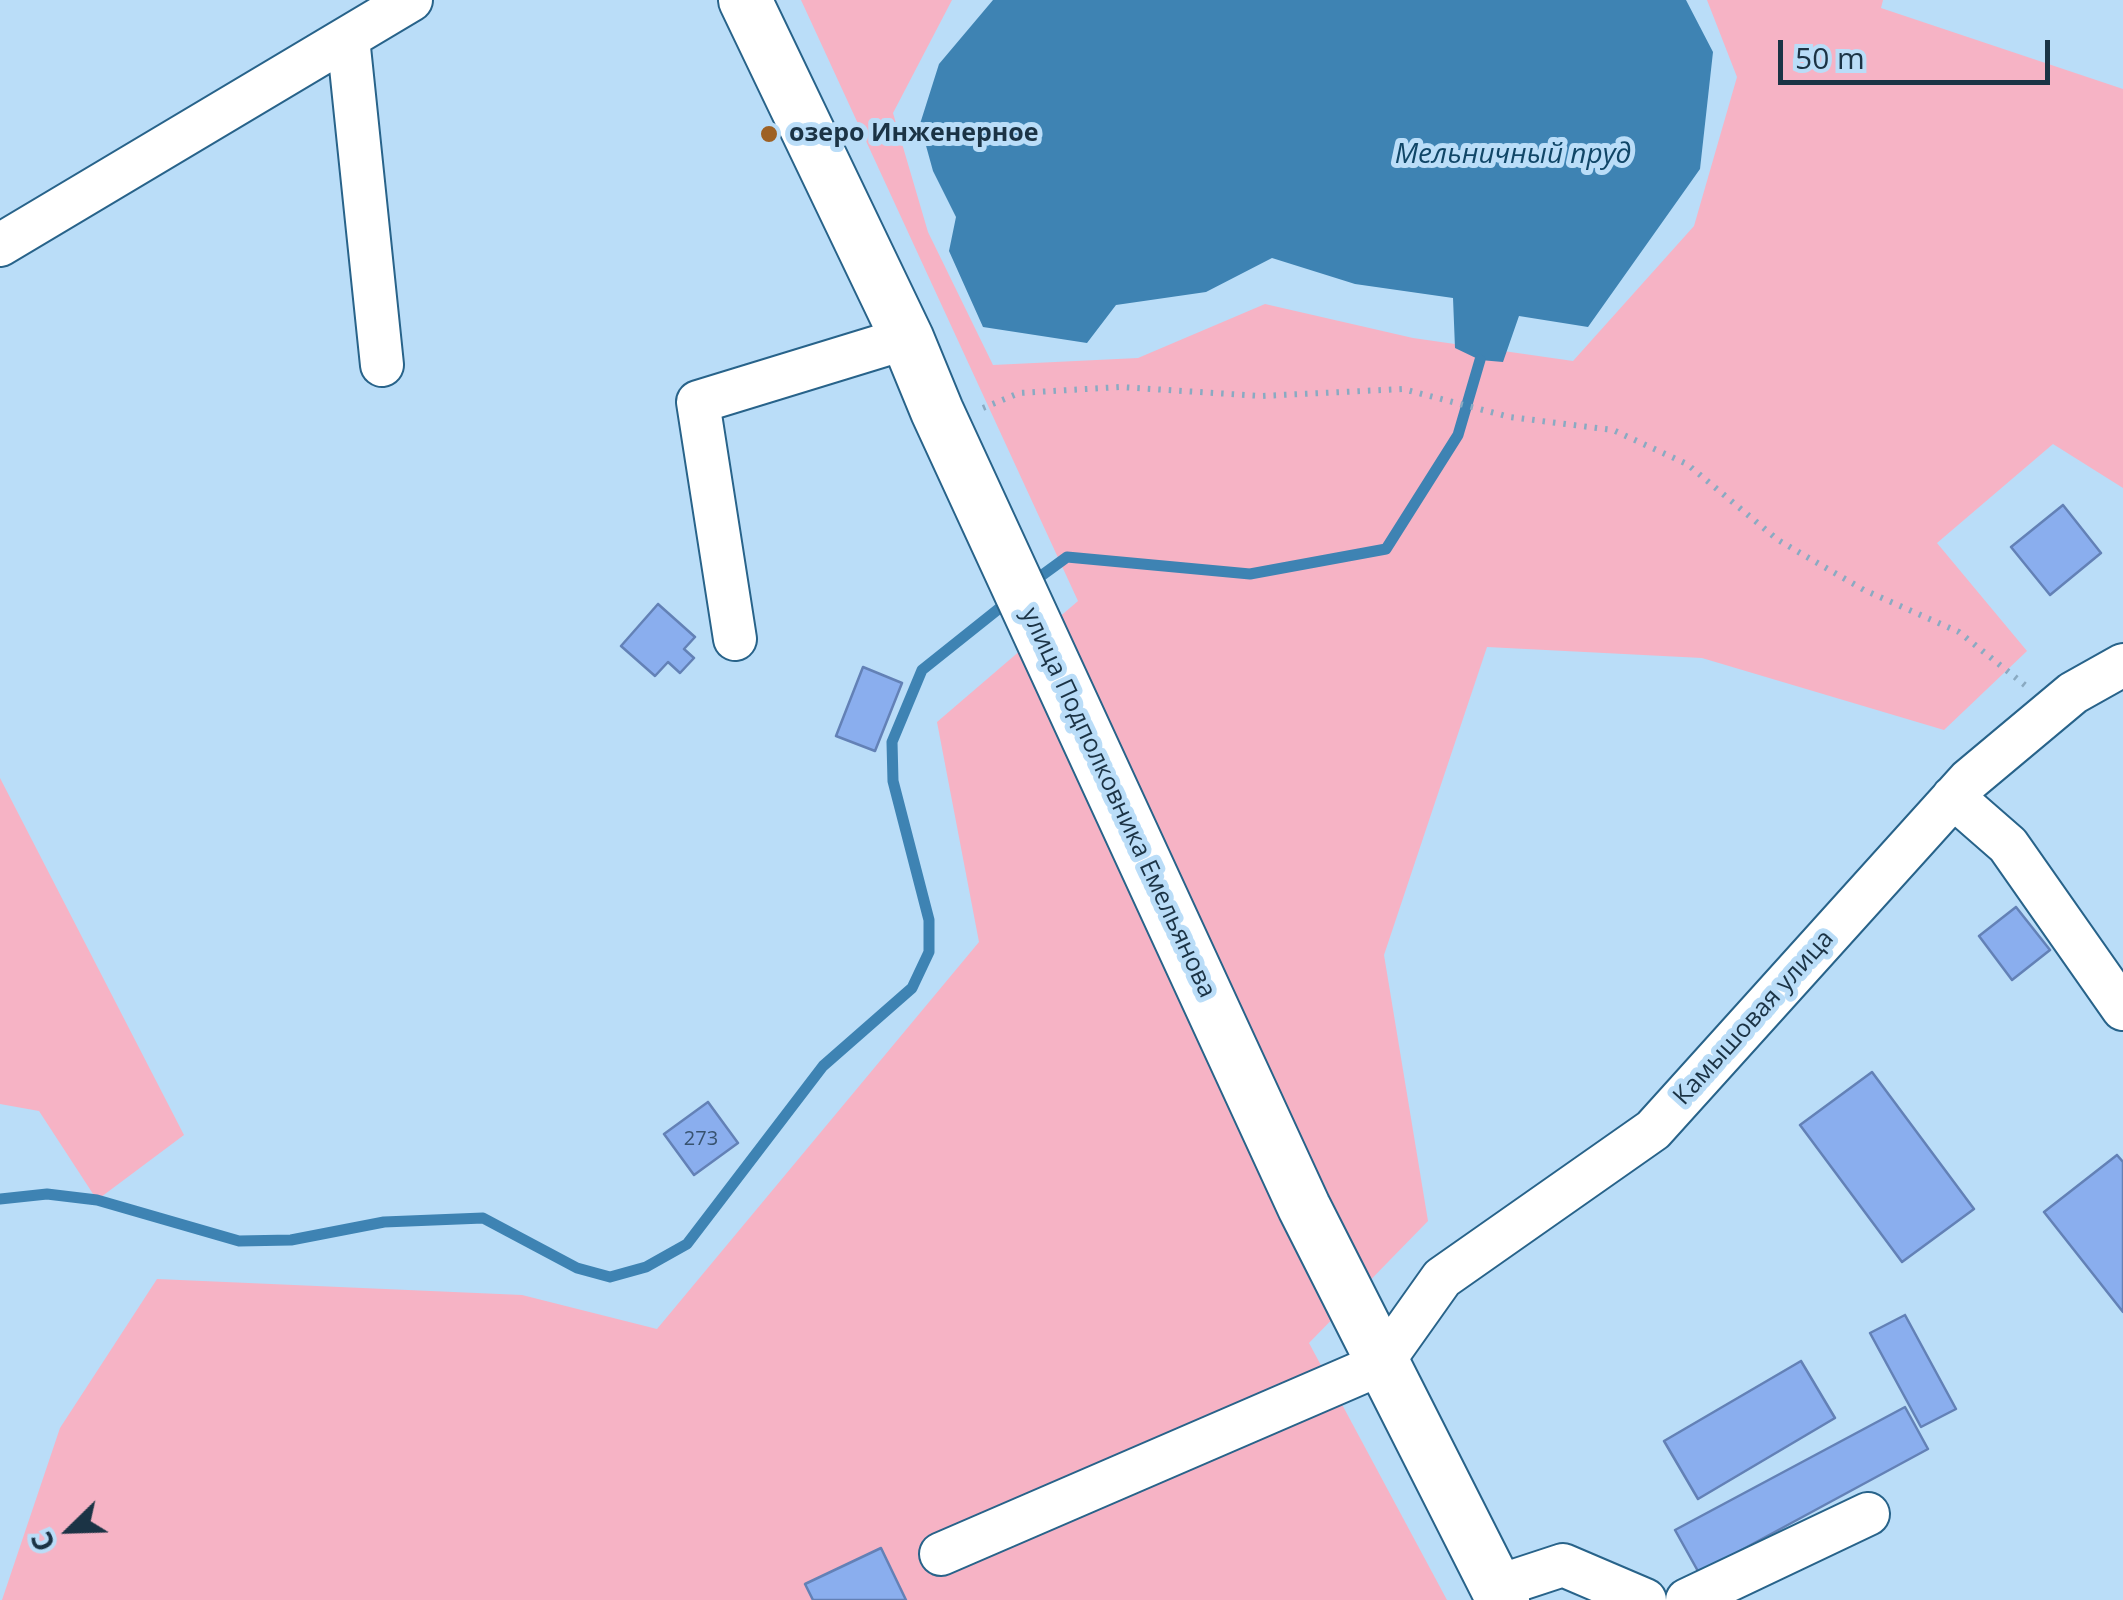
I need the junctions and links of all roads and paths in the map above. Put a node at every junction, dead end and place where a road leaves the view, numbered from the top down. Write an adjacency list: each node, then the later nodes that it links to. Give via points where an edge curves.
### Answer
1 (411, 0): 3 (street)
2 (745, 0): 5 (main road, улица Подполковника Емельянова)
3 (348, 38): 4 (street); 6 (street)
4 (0, 245)
5 (908, 338): 7 (main road, улица Подполковника Емельянова); 8 (street, via 698,402)
6 (382, 365)
7 (943, 424): 10 (path, via 1018,393 1120,387 1261,396 1403,389 1613,430 1686,464 1778,540 1864,590 1959,632); 13 (main road, улица Подполковника Емельянова)
8 (736, 639)
9 (2123, 665): 10 (street, Камышовая улица)
10 (2054, 708): 11 (street, Камышовая улица)
11 (1953, 798): 12 (street, via 2008,844); 13 (street, Камышовая улица, via 1653,1130 1442,1278)
12 (2123, 1009)
13 (1381, 1364): 15 (street); 16 (main road, улица Подполковника Емельянова)
14 (1868, 1514): 18 (street)
15 (941, 1554)
16 (1500, 1594): 17 (street, via 1563,1565)
17 (1645, 1600)
18 (1686, 1600)

